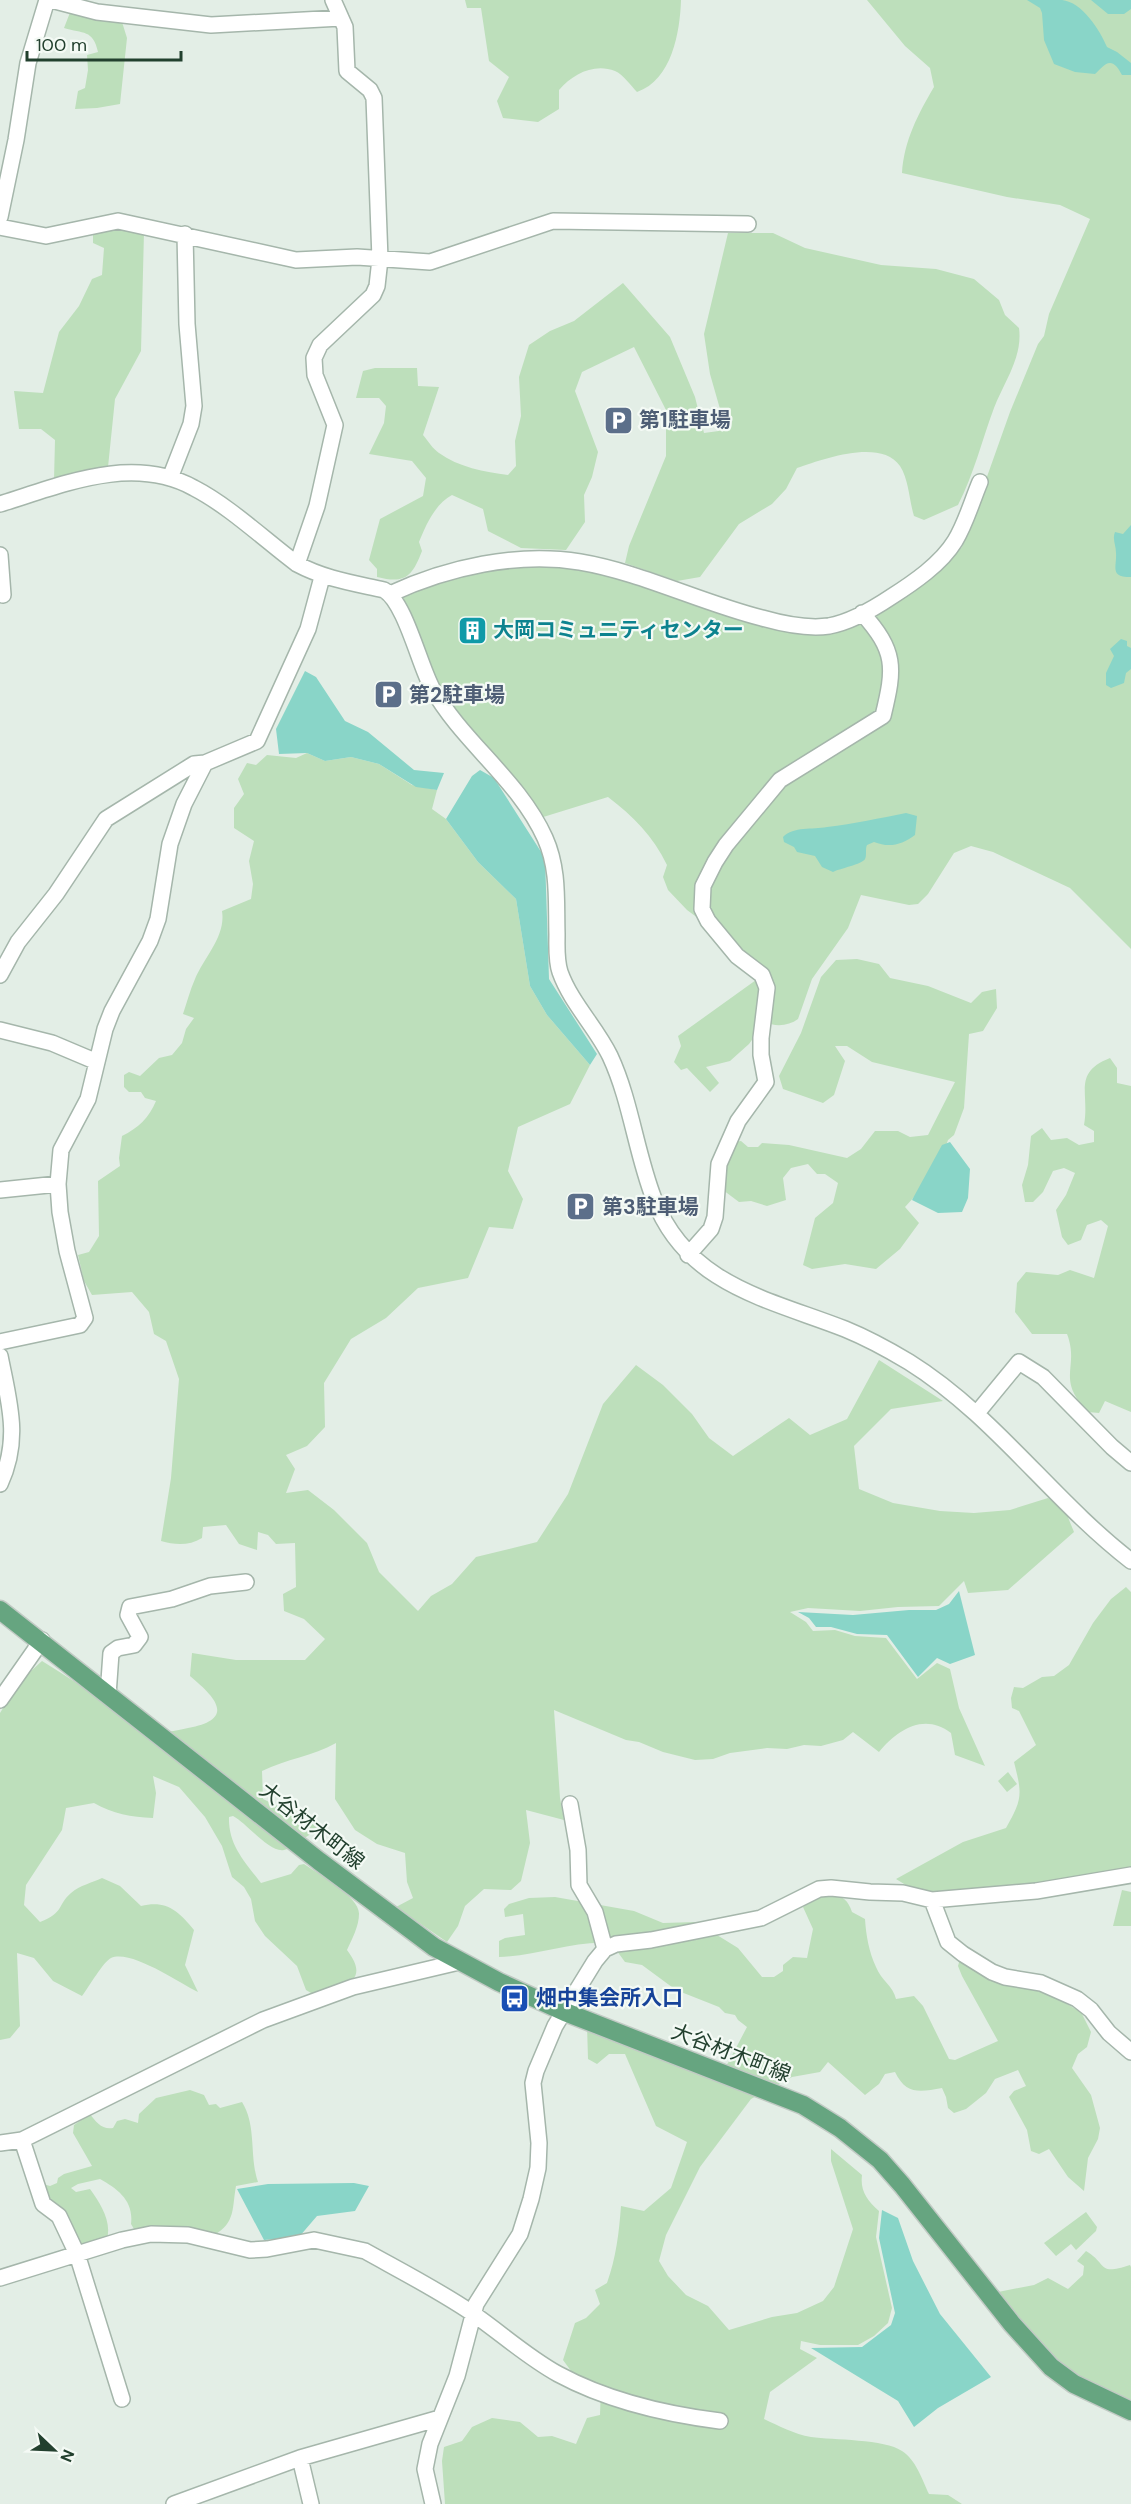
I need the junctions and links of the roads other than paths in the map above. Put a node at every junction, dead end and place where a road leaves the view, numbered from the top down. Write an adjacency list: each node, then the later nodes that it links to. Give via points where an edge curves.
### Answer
1 (49, 0): 3 (street, via 98,12 211,25); 4 (street, via 28,63)
2 (333, 0): 3 (street)
3 (341, 18): 8 (street, via 347,70 374,98)
4 (0, 217)
5 (748, 224): 8 (street, via 553,221 429,262)
6 (0, 227): 7 (street, via 46,236 118,222)
7 (185, 234): 8 (street, via 287,259); 9 (street, via 194,406)
8 (380, 259): 13 (street, via 373,295 320,345 314,358 315,375 335,425 317,506)
9 (170, 478): 11 (street, via 131,472 92,477); 13 (street, via 194,488)
10 (980, 482): 17 (street, via 955,541 911,584)
11 (0, 504)
12 (0, 555): 16 (street)
13 (297, 564): 14 (street)
14 (322, 577): 15 (street); 18 (street, via 308,629 261,735 251,745)
15 (390, 594): 17 (street, via 448,572 540,558 612,569 735,612 787,624 829,626); 24 (street, via 438,697 517,793 544,834 557,880 559,970 610,1057 654,1200)
16 (3, 595)
17 (862, 613): 24 (street, via 885,642 890,655 890,689 883,716 780,780 726,845 703,886 702,909 708,921 737,956 762,975 768,988 761,1038 766,1082 738,1121 719,1164 716,1217 711,1229)
18 (205, 763): 19 (street, via 194,764 106,819 18,942); 21 (street, via 184,804 170,844 158,919 112,1011)
19 (0, 975)
20 (0, 1030): 21 (street, via 52,1043)
21 (98, 1062): 22 (street, via 88,1099 62,1149)
22 (58, 1184): 23 (street); 25 (street, via 67,1251 85,1318 80,1325)
23 (0, 1190)
24 (688, 1255): 28 (street, via 721,1280 885,1348 933,1378)
25 (0, 1342)
26 (0, 1356): 27 (street)
27 (2, 1374): 30 (street, via 13,1438)
28 (977, 1413): 29 (street, via 1018,1362 1043,1377); 31 (street, via 1095,1531)
29 (1131, 1463)
30 (0, 1484)
31 (1131, 1561)
32 (246, 1582): 35 (street, via 210,1586 130,1607 128,1615 139,1642 111,1653)
33 (0, 1610): 34 (main road, 大谷材木町線)
34 (42, 1640): 35 (main road, 大谷材木町線); 36 (street)
35 (108, 1695): 41 (main road, 大谷材木町線, via 409,1931)
36 (0, 1700)
37 (570, 1804): 40 (street, via 579,1885 595,1912)
38 (1131, 1875): 39 (street, via 1036,1891)
39 (932, 1900): 40 (street, via 903,1893 819,1889 761,1918); 43 (street, via 948,1942 963,1954 992,1972 1041,1983 1077,1999)
40 (605, 1949): 42 (street)
41 (459, 1962): 42 (main road, 大谷材木町線); 44 (street, via 353,1987 263,2020)
42 (565, 2012): 48 (street, via 555,2026 533,2083 538,2168 526,2217 520,2234); 50 (main road, 大谷材木町線, via 803,2105 840,2128 880,2160 1051,2367 1074,2384)
43 (1131, 2052)
44 (22, 2140): 45 (street); 46 (street, via 43,2204 59,2216)
45 (0, 2143)
46 (77, 2254): 47 (street); 48 (street, via 151,2234 188,2235 250,2250 314,2240 365,2251); 49 (street)
47 (0, 2278)
48 (472, 2314): 51 (street, via 457,2376); 52 (street, via 537,2362 587,2388 644,2408)
49 (122, 2399)
50 (1131, 2411)
51 (440, 2418): 53 (street); 56 (street, via 425,2469)
52 (720, 2421)
53 (300, 2458): 54 (street); 55 (street)
54 (174, 2504)
55 (311, 2504)
56 (433, 2504)

